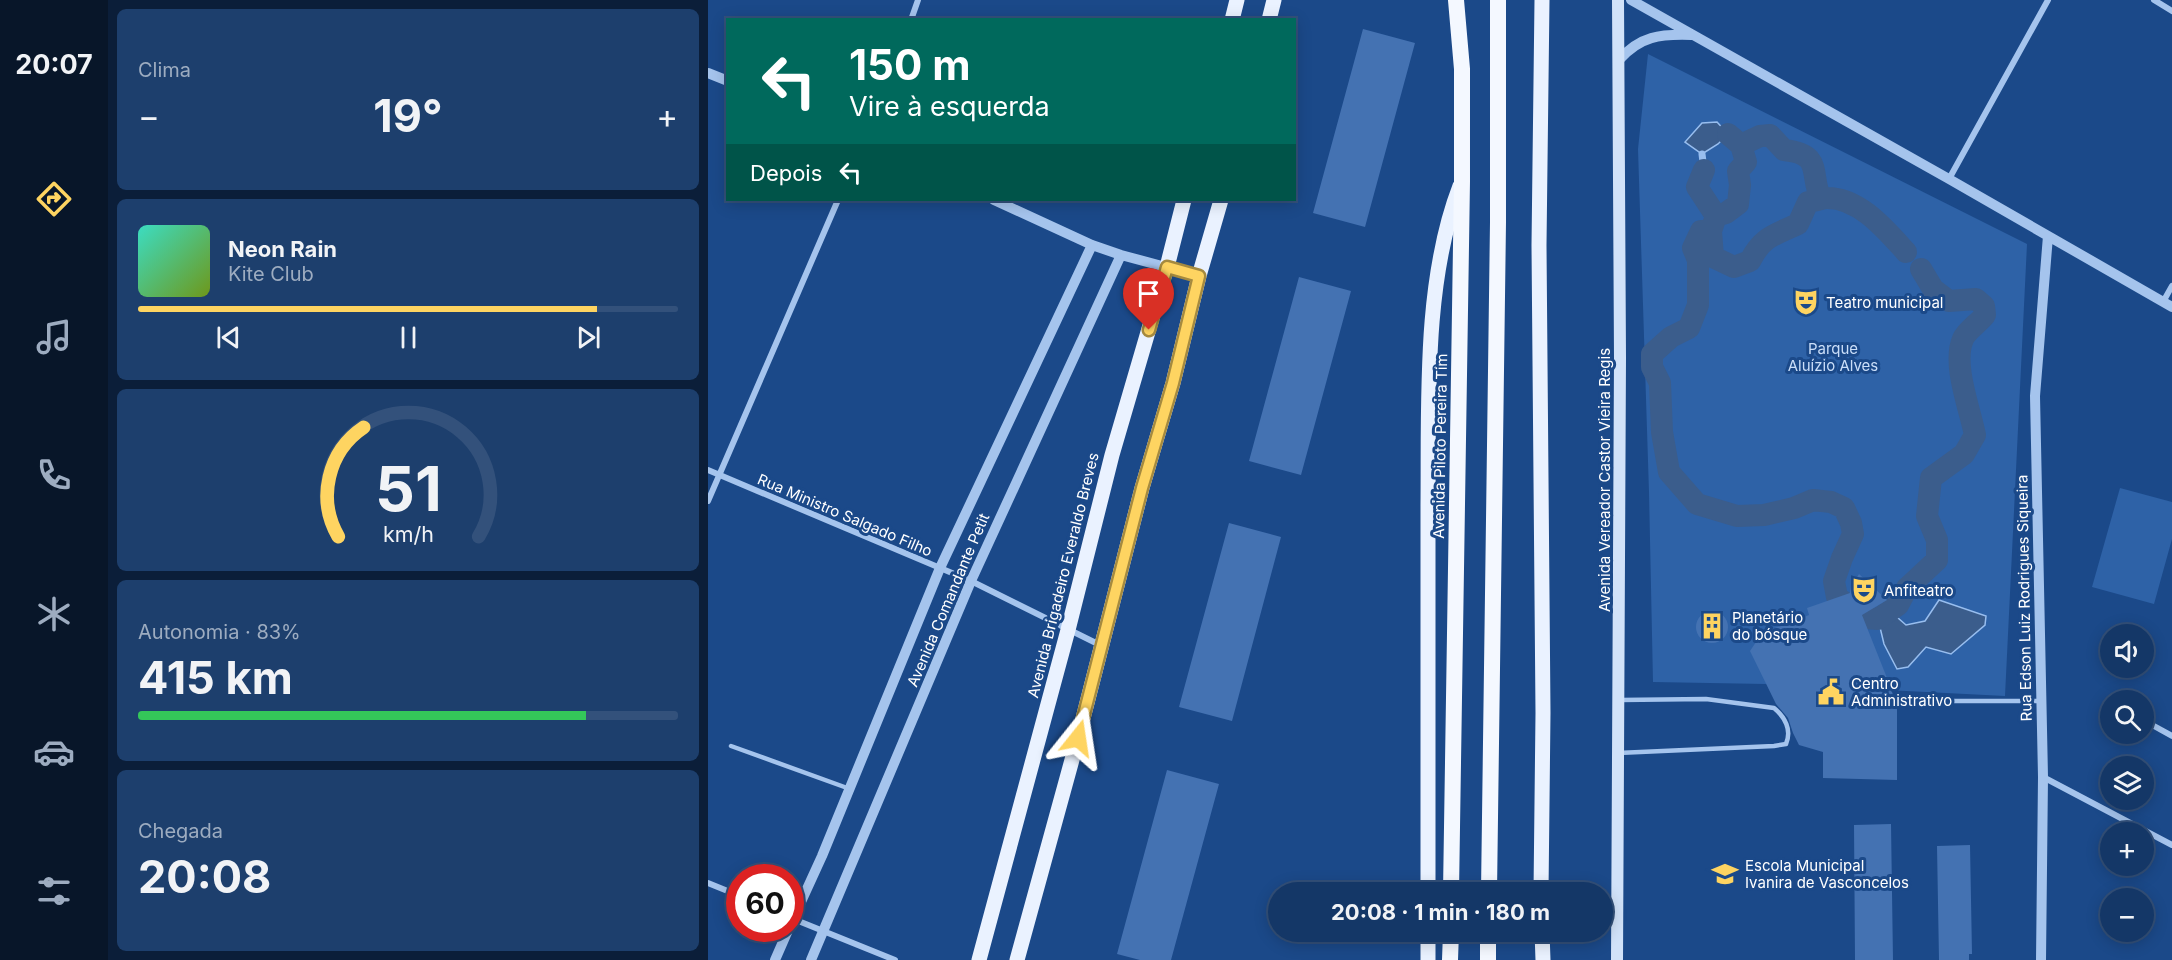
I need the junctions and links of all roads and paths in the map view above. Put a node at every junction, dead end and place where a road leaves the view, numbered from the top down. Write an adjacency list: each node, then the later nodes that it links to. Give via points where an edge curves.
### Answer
1 (918, 0): 12 (street)
2 (1237, 0): 13 (main road)
3 (1274, 0): 14 (main road)
4 (1456, 0): 20 (highway, Avenida Piloto Pereira Tim, via 1462,69)
5 (1498, 0): 51 (highway)
6 (1542, 0): 52 (main road)
7 (1618, 0): 16 (main road, Avenida Vereador Castor Vieira Regis)
8 (1631, 0): 15 (street)
9 (2048, 0): 19 (street)
10 (2154, 0): 11 (street)
11 (2172, 11)
12 (912, 18)
13 (1232, 18)
14 (1270, 18)
15 (1695, 36): 16 (street, via 1651,38 1632,46); 19 (street)
16 (1619, 60): 39 (main road, Avenida Vereador Castor Vieira Regis)
17 (708, 72): 18 (street)
18 (726, 80)
19 (1949, 179): 25 (street)
20 (1462, 181): 49 (main road, via 1443,245 1432,323); 50 (highway, Avenida Piloto Pereira Tim)
21 (838, 201): 33 (street)
22 (996, 201): 26 (street)
23 (1184, 201): 28 (main road, Avenida Brigadeiro Everaldo Breves)
24 (1221, 201): 29 (main road)
25 (2048, 236): 31 (street); 41 (street, Rua Edson Luiz Rodrigues Siqueira, via 2035,396)
26 (1092, 245): 27 (street); 35 (street, Avenida Comandante Petit)
27 (1121, 255): 28 (street); 36 (street, Avenida Comandante Petit)
28 (1167, 267): 29 (street); 37 (main road, Avenida Brigadeiro Everaldo Breves, via 1112,455)
29 (1199, 276): 38 (main road)
30 (2172, 286): 31 (street)
31 (2167, 304)
32 (708, 470): 33 (street, Rua Ministro Salgado Filho)
33 (720, 474): 34 (street); 35 (street, Rua Ministro Salgado Filho)
34 (708, 501)
35 (940, 568): 36 (street, Rua Ministro Salgado Filho); 47 (street, Avenida Comandante Petit)
36 (971, 580): 37 (street, Rua Ministro Salgado Filho); 57 (street, Avenida Comandante Petit)
37 (1068, 630): 38 (street, Rua Ministro Salgado Filho); 66 (main road, Avenida Brigadeiro Everaldo Breves)
38 (1102, 646): 67 (main road)
39 (1619, 700): 45 (main road, Avenida Vereador Castor Vieira Regis); 45 (lane, via 1706,699 1774,708 1786,723 1789,737 1786,744 1774,746)
40 (1913, 701): 41 (lane)
41 (2041, 701): 46 (street, Rua Edson Luiz Rodrigues Siqueira)
42 (2154, 726): 43 (street)
43 (2172, 736)
44 (731, 746): 47 (lane)
45 (1618, 753): 72 (main road, Avenida Vereador Castor Vieira Regis)
46 (2043, 777): 48 (street); 73 (street, Rua Edson Luiz Rodrigues Siqueira)
47 (850, 789): 55 (street, Avenida Comandante Petit)
48 (2172, 845)
49 (1428, 882)
50 (1451, 882)
51 (1488, 882)
52 (1541, 882)
53 (708, 883): 54 (street)
54 (726, 890)
55 (804, 895)
56 (804, 926): 57 (street)
57 (824, 931): 64 (street, Avenida Comandante Petit); 65 (street)
58 (783, 942): 63 (street, Avenida Comandante Petit)
59 (1428, 942): 68 (main road)
60 (1450, 942): 69 (highway)
61 (1488, 942): 70 (highway)
62 (1542, 942): 71 (main road)
63 (776, 960)
64 (811, 960)
65 (896, 960)
66 (979, 960)
67 (1017, 960)
68 (1428, 960)
69 (1450, 960)
70 (1488, 960)
71 (1543, 960)
72 (1617, 960)
73 (2041, 960)

